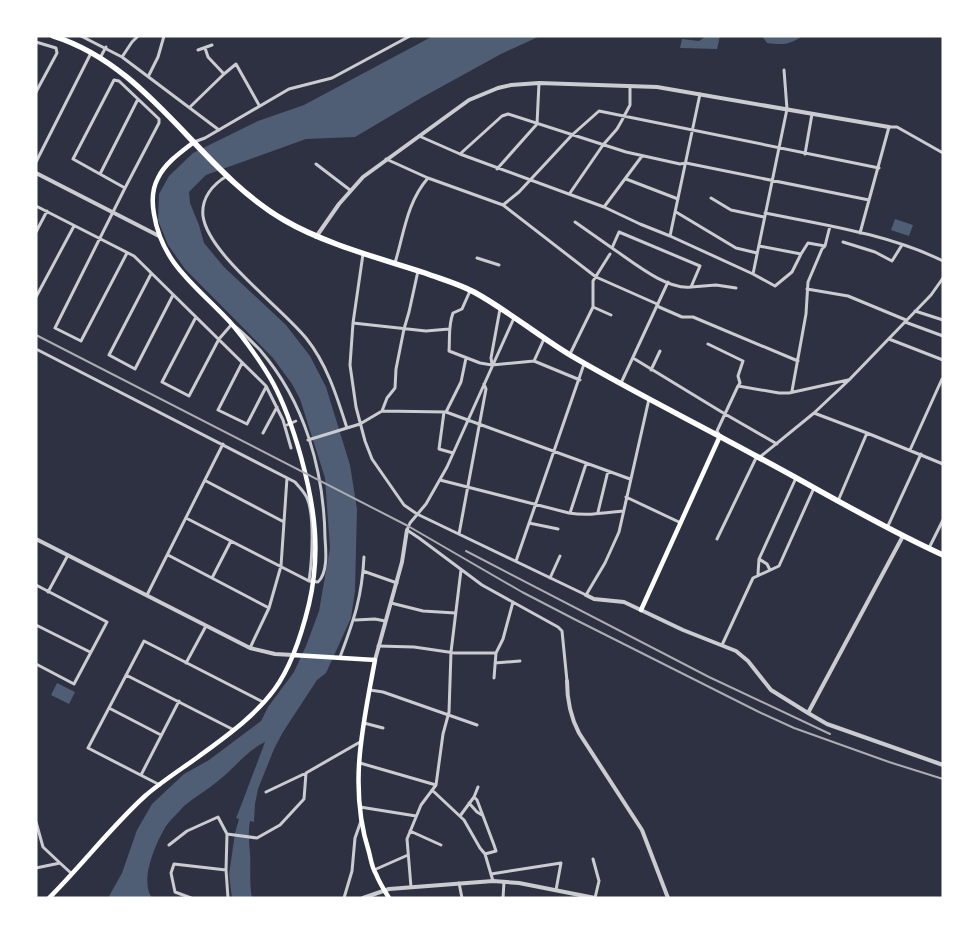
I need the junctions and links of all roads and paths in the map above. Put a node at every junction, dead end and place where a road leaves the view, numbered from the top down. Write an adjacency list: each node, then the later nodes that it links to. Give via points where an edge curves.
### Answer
1 (53, 36): 11 (highway)
2 (81, 36): 8 (street)
3 (138, 36): 12 (street)
4 (164, 36): 16 (street)
5 (410, 36): 22 (street, via 332,78 289,89)
6 (36, 42): 19 (street, via 56,48 57,53)
7 (212, 45): 9 (street)
8 (106, 47): 12 (street); 13 (street)
9 (205, 48): 10 (street); 15 (street, via 208,57)
10 (198, 50)
11 (92, 52): 13 (highway); 41 (street)
12 (122, 57): 16 (street)
13 (100, 58): 33 (highway, via 136,85)
14 (784, 70): 24 (street)
15 (224, 74): 22 (street, via 236,64); 23 (street)
16 (149, 76): 23 (street)
17 (539, 83): 18 (street); 27 (street); 32 (street, via 511,85 482,94)
18 (630, 85): 20 (street); 26 (street, via 630,105)
19 (36, 92)
20 (700, 93): 24 (street); 30 (street)
21 (138, 99): 47 (street); 47 (street, via 114,80 73,159); 53 (street, via 160,123)
22 (259, 105): 29 (street)
23 (190, 107): 29 (street)
24 (787, 109): 25 (street); 35 (street)
25 (812, 114): 28 (street); 38 (street)
26 (624, 117): 30 (street); 31 (street, via 598,111); 34 (street)
27 (537, 124): 31 (street); 37 (street, via 508,114 502,116); 45 (street)
28 (889, 127): 36 (street, via 897,127); 44 (street)
29 (218, 130): 33 (street)
30 (693, 131): 35 (street); 42 (street)
31 (572, 135): 34 (street); 51 (street)
32 (419, 136): 37 (street); 40 (street)
33 (196, 144): 48 (highway); 71 (main road, via 164,168 156,182 153,209)
34 (603, 145): 39 (street); 55 (street)
35 (778, 148): 38 (street); 52 (street)
36 (943, 153)
37 (460, 154): 45 (street)
38 (805, 154): 44 (street)
39 (642, 156): 42 (street); 50 (street)
40 (386, 159): 49 (street); 54 (street)
41 (36, 162)
42 (686, 163): 52 (street); 57 (street)
43 (316, 164): 54 (street)
44 (879, 168): 58 (street)
45 (497, 169): 51 (street)
46 (36, 173): 64 (street)
47 (100, 174): 53 (street)
48 (227, 175): 73 (highway, via 272,212); 150 (street, via 213,185 204,202 203,216 209,233 236,268 308,339 326,369)
49 (428, 178): 59 (street); 87 (street, via 407,216)
50 (626, 179): 57 (street); 61 (street)
51 (529, 180): 55 (street); 59 (street)
52 (772, 180): 58 (street); 65 (street)
53 (125, 188): 64 (street)
54 (350, 190): 73 (street)
55 (570, 194): 61 (street)
56 (711, 198): 65 (street, via 731,210)
57 (678, 199): 63 (street)
58 (869, 200): 70 (street)
59 (504, 205): 92 (street)
60 (36, 206): 62 (street)
61 (604, 207): 72 (street)
62 (47, 211): 67 (street); 69 (street)
63 (676, 212): 72 (street); 81 (street, via 736,248)
64 (113, 213): 71 (street); 74 (street)
65 (765, 215): 68 (street); 77 (street)
66 (575, 222): 79 (street)
67 (74, 226): 74 (street); 100 (street)
68 (830, 226): 70 (street); 78 (street)
69 (36, 232)
70 (860, 233): 76 (street)
71 (159, 236): 111 (main road, via 179,271)
72 (670, 236): 91 (street)
73 (316, 237): 80 (highway)
74 (100, 239): 82 (street); 82 (street, via 55,328 81,341)
75 (843, 242): 76 (street, via 892,260)
76 (902, 245): 86 (street)
77 (759, 246): 81 (street); 84 (street)
78 (825, 246): 84 (street, via 808,243); 97 (street)
79 (612, 248): 94 (street); 95 (street, via 619,232 700,266)
80 (363, 252): 87 (highway); 110 (street)
81 (757, 252): 91 (street)
82 (127, 253): 90 (street)
83 (610, 254): 92 (street)
84 (801, 254): 91 (street, via 792,272 775,286)
85 (477, 258): 88 (street)
86 (943, 261)
87 (395, 263): 89 (highway)
88 (499, 265)
89 (418, 271): 98 (highway); 112 (street)
90 (151, 274): 99 (street); 99 (street, via 109,355 135,369)
91 (753, 274)
92 (596, 277): 101 (street); 102 (street)
93 (943, 278): 104 (street)
94 (668, 282): 95 (street, via 682,288); 101 (street)
95 (691, 287): 96 (street, via 716,285)
96 (736, 288)
97 (807, 289): 109 (street, via 848,296); 126 (street)
98 (471, 290): 103 (highway); 113 (street, via 462,309 453,313)
99 (173, 295): 106 (street)
100 (36, 297)
101 (657, 304): 123 (street); 126 (street, via 682,317 693,317)
102 (592, 307): 105 (street); 121 (street)
103 (500, 309): 107 (highway); 129 (street)
104 (915, 311): 108 (street); 109 (street)
105 (611, 315)
106 (196, 317): 116 (street); 116 (street, via 162,382 189,396)
107 (514, 318): 115 (highway); 129 (street)
108 (943, 320)
109 (906, 321): 114 (street); 117 (street)
110 (353, 323): 112 (street); 147 (street, via 350,365)
111 (232, 324): 116 (street); 154 (street, via 243,332 280,376); 208 (main road, via 272,382 291,424 316,523 316,567)
112 (404, 329): 113 (street); 141 (street, via 395,388 386,398)
113 (449, 329): 122 (street, via 448,351)
114 (943, 336)
115 (544, 338): 121 (highway); 125 (street)
116 (218, 339): 127 (street)
117 (889, 339): 124 (street); 133 (street)
118 (708, 344): 137 (street, via 743,361)
119 (36, 348): 155 (street)
120 (660, 351): 130 (street)
121 (570, 355): 128 (highway)
122 (466, 358): 129 (street); 142 (street, via 461,382)
123 (633, 358): 130 (street); 135 (street)
124 (943, 360)
125 (534, 361): 129 (street); 132 (street)
126 (798, 362): 138 (street)
127 (242, 363): 136 (street); 136 (street, via 218,410 247,424)
128 (584, 363): 132 (street); 135 (highway)
129 (492, 365): 134 (street)
130 (651, 370): 144 (street)
131 (942, 379): 158 (street)
132 (580, 380): 159 (street)
133 (849, 380): 138 (street); 143 (street)
134 (484, 383): 145 (street); 148 (street, via 486,389)
135 (621, 383): 139 (highway)
136 (266, 386): 140 (street)
137 (738, 386): 138 (street); 144 (street)
138 (792, 392)
139 (649, 398): 153 (highway); 168 (street)
140 (277, 407): 152 (street); 157 (street)
141 (382, 411): 142 (street); 147 (street)
142 (445, 412): 145 (street); 160 (street, via 439,449)
143 (814, 413): 151 (street); 156 (street)
144 (725, 414): 153 (street, via 717,431); 156 (street)
145 (468, 420): 148 (street); 160 (street)
146 (296, 422): 149 (street)
147 (360, 424): 150 (street); 179 (street, via 368,452 377,467 404,505)
148 (479, 424): 159 (street); 171 (street)
149 (287, 425)
150 (348, 428): 154 (street)
151 (867, 432): 158 (street); 174 (street)
152 (264, 434)
153 (720, 436): 162 (highway); 184 (main road)
154 (310, 440): 208 (street, via 325,520 326,547 323,575 318,582)
155 (223, 444): 166 (street); 170 (street)
156 (777, 444): 162 (street)
157 (292, 448)
158 (910, 450): 161 (street)
159 (554, 452): 163 (street); 175 (street)
160 (453, 453): 169 (street)
161 (921, 454): 164 (street); 185 (street)
162 (758, 457): 167 (highway); 191 (street)
163 (586, 464): 165 (street); 178 (street)
164 (943, 464)
165 (608, 471): 168 (street); 177 (street)
166 (287, 478): 182 (street); 208 (street, via 301,488 308,500 312,531)
167 (796, 478): 172 (highway); 199 (street)
168 (630, 479): 173 (street)
169 (440, 480): 171 (street); 179 (street)
170 (206, 481): 180 (street); 182 (street)
171 (468, 488): 175 (street); 188 (street)
172 (814, 488): 174 (highway); 203 (street, via 778,566)
173 (626, 497): 176 (street); 184 (street)
174 (838, 502): 185 (highway)
175 (536, 504): 178 (street); 183 (street)
176 (623, 511): 177 (street); 212 (street, via 619,532 609,555)
177 (598, 512): 178 (street, via 591,515)
178 (569, 513)
179 (417, 514): 187 (street); 188 (street)
180 (186, 518): 192 (street); 195 (street)
181 (943, 520): 193 (street)
182 (284, 522): 201 (street)
183 (529, 522): 186 (street); 200 (street)
184 (681, 523): 217 (main road)
185 (887, 528): 189 (highway)
186 (558, 529)
187 (407, 530): 202 (street); 209 (street)
188 (459, 534): 200 (street)
189 (903, 536): 193 (highway); 243 (street)
190 (36, 539): 194 (street)
191 (717, 539)
192 (230, 541): 201 (street); 206 (street)
193 (929, 549): 196 (highway)
194 (68, 554): 211 (street); 213 (street)
195 (168, 555): 206 (street); 213 (street)
196 (943, 555)
197 (560, 556): 207 (street)
198 (364, 557): 204 (street)
199 (759, 559): 203 (street); 205 (street)
200 (516, 561): 207 (street)
201 (281, 566): 208 (street); 216 (street)
202 (461, 570): 214 (street); 218 (street)
203 (770, 570): 205 (street)
204 (363, 571): 209 (street); 219 (street)
205 (758, 574): 223 (street, via 753,578)
206 (212, 578): 216 (street)
207 (550, 578): 212 (street)
208 (311, 582): 229 (main road, via 308,606)
209 (397, 583): 215 (street)
210 (36, 586): 211 (street)
211 (48, 592): 226 (street, via 107,622)
212 (586, 595): 217 (street, via 624,602)
213 (147, 596): 222 (street)
214 (513, 602): 228 (street); 238 (street, via 562,631)
215 (391, 603): 218 (street, via 423,612); 220 (street)
216 (269, 608): 225 (street)
217 (641, 610): 223 (street)
218 (455, 613): 227 (street)
219 (354, 620): 220 (street); 230 (street)
220 (385, 621): 224 (street)
221 (36, 625): 226 (street)
222 (206, 626): 225 (street); 233 (street)
223 (722, 645): 243 (street, via 742,655 771,690)
224 (378, 646): 227 (street); 231 (street)
225 (250, 648): 229 (street)
226 (90, 652): 235 (street, via 74,684)
227 (451, 652): 228 (street); 244 (street)
228 (496, 653): 234 (street)
229 (293, 655): 230 (main road); 241 (main road, via 282,679)
230 (340, 658): 231 (main road)
231 (375, 660): 239 (main road)
232 (520, 661): 234 (street)
233 (186, 663): 236 (street, via 144,641); 241 (street)
234 (495, 663): 237 (street)
235 (36, 664)
236 (126, 675): 240 (street); 242 (street)
237 (494, 678)
238 (567, 681): 296 (street, via 572,720 642,830)
239 (370, 690): 244 (street); 245 (main road)
240 (179, 701): 248 (street); 249 (street)
241 (264, 702): 248 (main road)
242 (109, 708): 249 (street); 254 (street, via 88,748)
243 (808, 713): 252 (street, via 827,724)
244 (448, 716): 246 (street); 256 (street)
245 (363, 723): 247 (street); 250 (main road)
246 (477, 725)
247 (383, 728)
248 (234, 730): 255 (main road)
249 (161, 735): 254 (street)
250 (360, 742): 251 (main road); 253 (street)
251 (358, 763): 256 (street); 262 (main road)
252 (943, 765)
253 (306, 773): 259 (street); 269 (street, via 304,799 280,824 257,838)
254 (141, 775): 255 (street)
255 (160, 785): 279 (main road, via 137,804)
256 (436, 785): 258 (street)
257 (478, 787): 260 (street)
258 (432, 790): 264 (street); 265 (street)
259 (266, 792)
260 (474, 797): 261 (street); 263 (street)
261 (469, 803): 263 (street); 265 (street)
262 (359, 807): 264 (street); 266 (main road)
263 (483, 815): 272 (street, via 496,851)
264 (416, 816): 268 (street)
265 (460, 816): 272 (street)
266 (361, 821): 278 (main road); 290 (street, via 354,838 352,872)
267 (36, 822): 275 (street, via 43,847)
268 (410, 831): 271 (street); 273 (street)
269 (227, 834): 270 (street, via 218,817 187,831); 277 (street)
270 (169, 845)
271 (442, 845)
272 (485, 854): 280 (street)
273 (408, 855): 278 (street); 284 (street)
274 (593, 859): 295 (street, via 599,881)
275 (60, 863): 276 (street); 279 (street)
276 (36, 868)
277 (226, 870): 288 (street, via 174,864 171,873 175,892); 289 (street)
278 (374, 870): 285 (main road)
279 (72, 874): 287 (main road)
280 (491, 874): 281 (street); 286 (street, via 561,863)
281 (493, 881): 282 (street); 283 (street)
282 (504, 881): 286 (street); 294 (street)
283 (459, 882): 284 (street); 293 (street)
284 (411, 886): 285 (street)
285 (384, 890): 291 (street); 292 (main road)
286 (556, 890): 295 (street)
287 (49, 898)
288 (191, 898)
289 (228, 898)
290 (344, 898)
291 (363, 898)
292 (388, 898)
293 (462, 898)
294 (503, 898)
295 (595, 898)
296 (668, 898)

